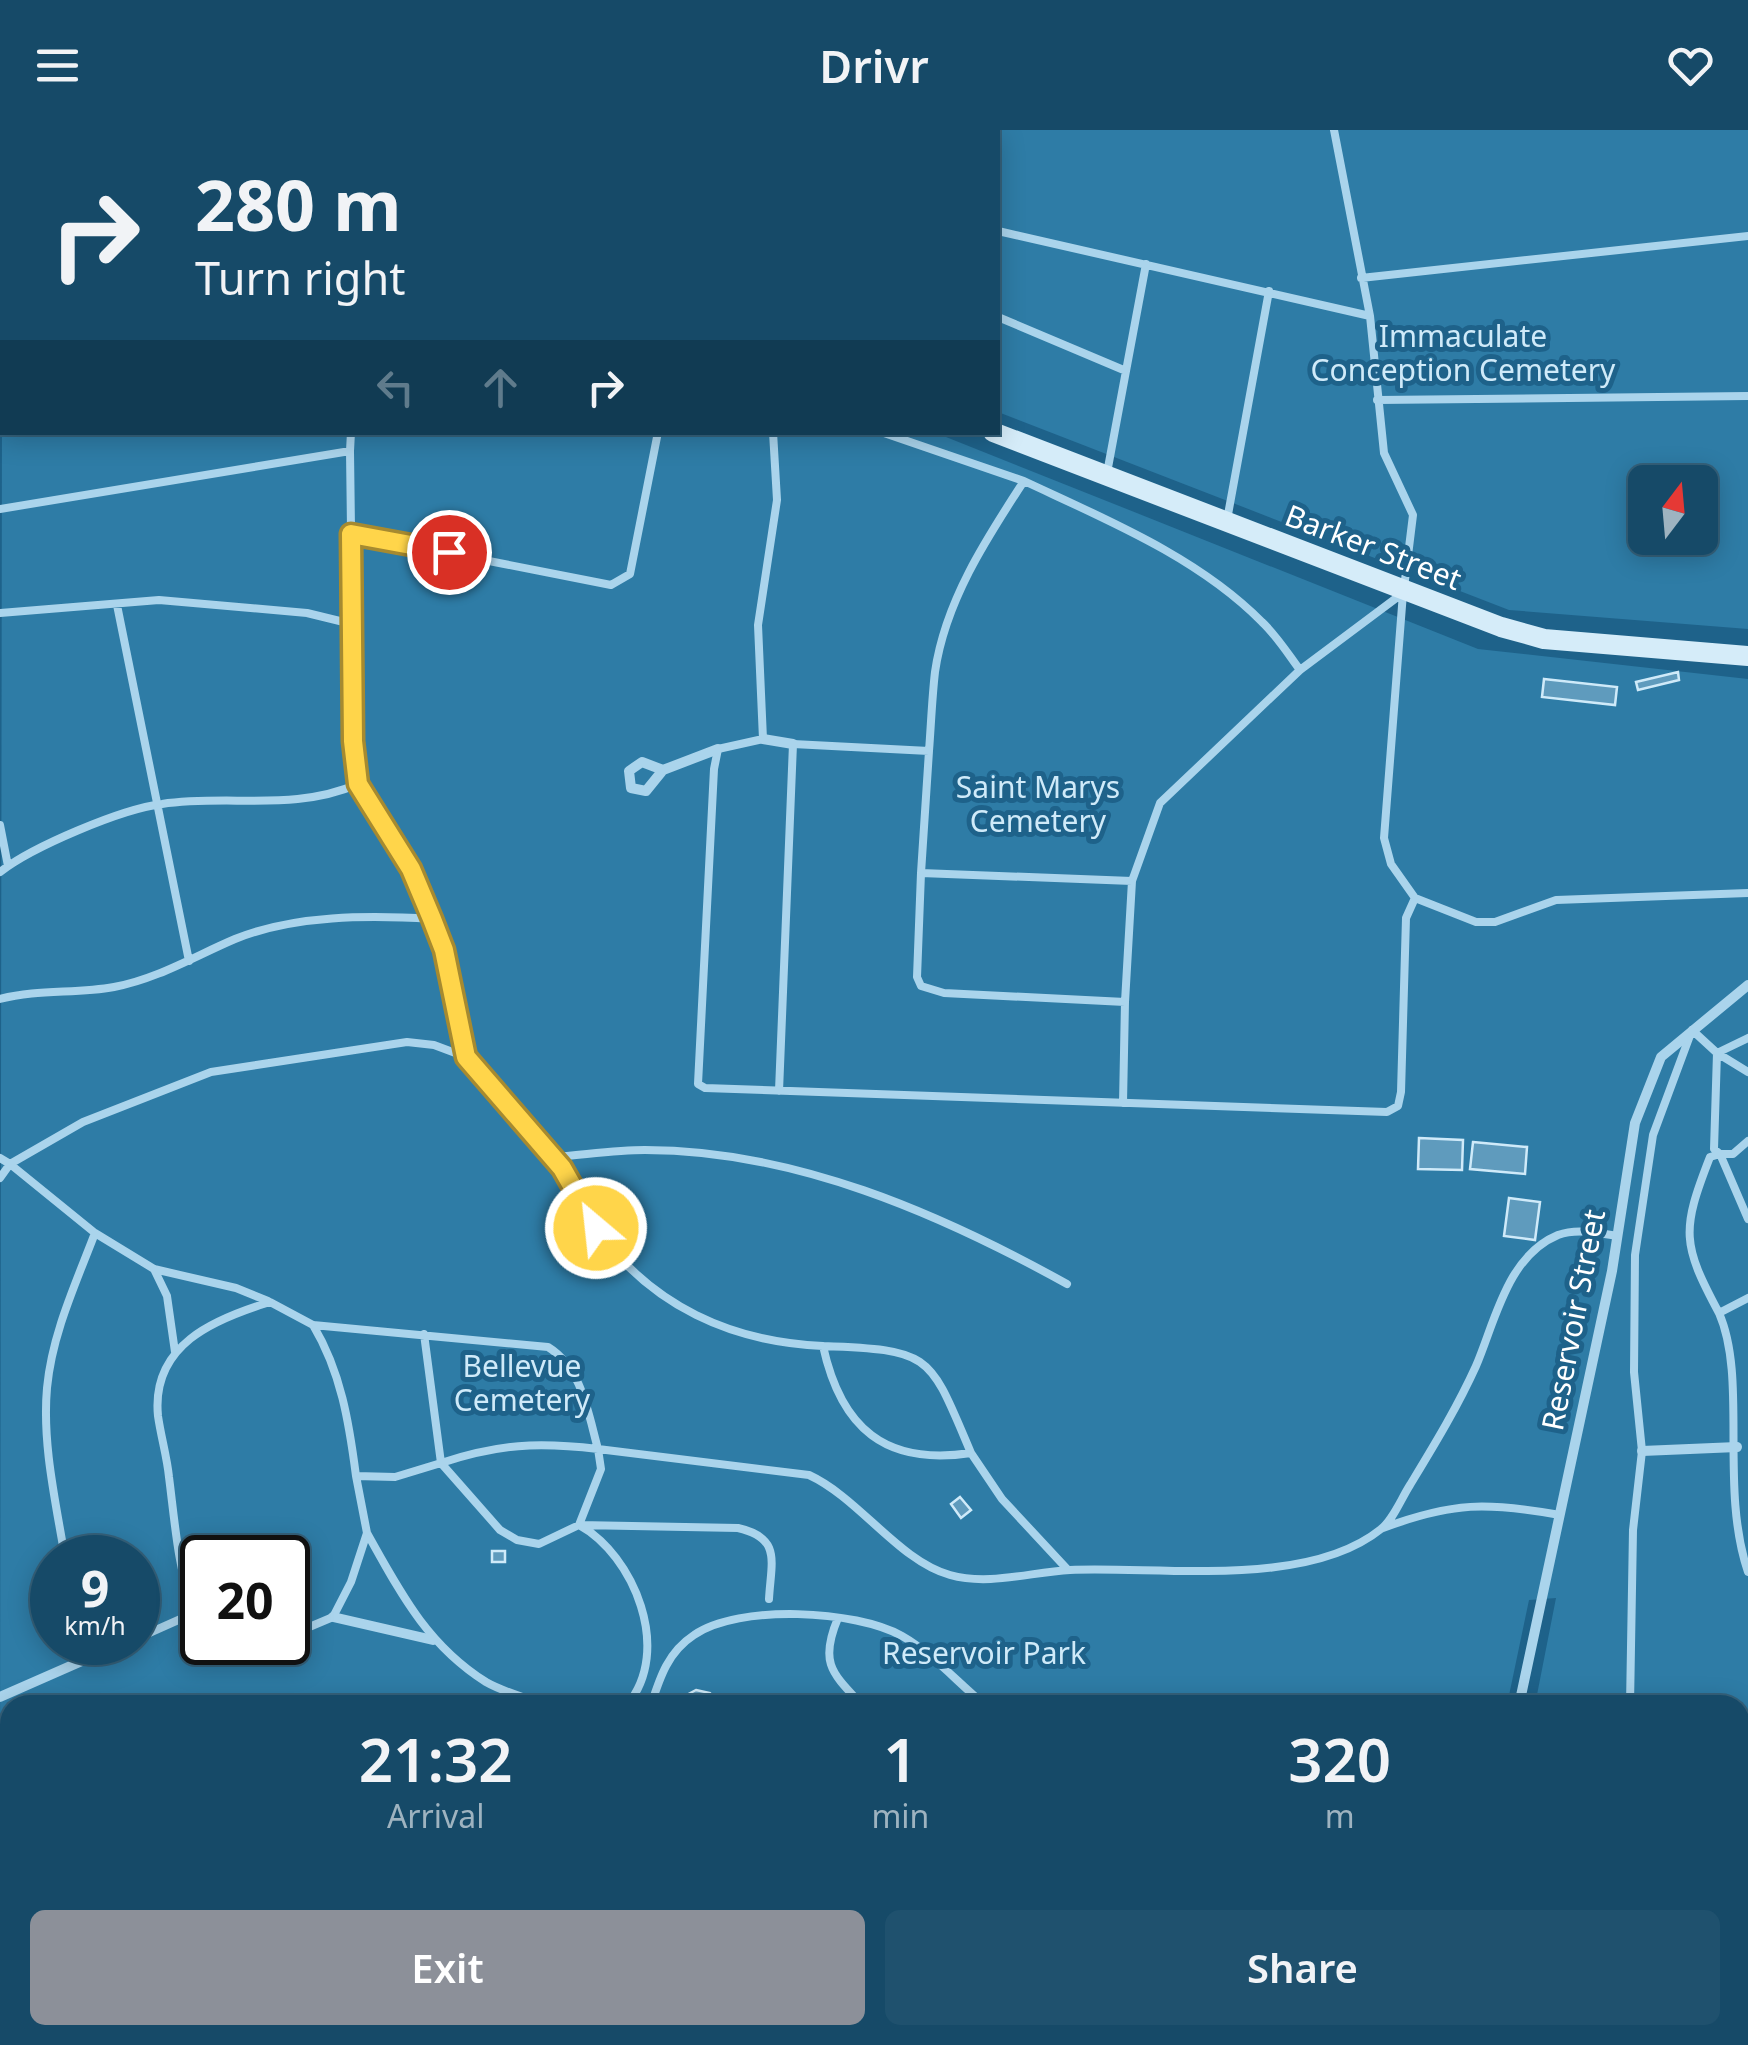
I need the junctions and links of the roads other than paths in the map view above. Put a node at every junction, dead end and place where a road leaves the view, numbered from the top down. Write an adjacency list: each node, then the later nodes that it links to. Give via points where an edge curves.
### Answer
1 (1334, 130): 5 (lane)
2 (1000, 231): 4 (lane)
3 (1748, 236): 5 (lane)
4 (1146, 264): 6 (lane); 9 (lane)
5 (1361, 278): 7 (lane)
6 (1269, 291): 7 (lane); 21 (lane)
7 (1370, 316): 11 (lane)
8 (1000, 318): 9 (lane)
9 (1126, 371): 18 (lane)
10 (1748, 396): 11 (lane)
11 (1378, 400): 23 (lane, via 1384,453 1413,515)
12 (351, 435): 17 (lane)
13 (657, 435): 22 (lane, via 630,574 610,586)
14 (773, 435): 29 (lane, via 777,500 758,625)
15 (890, 435): 19 (lane)
16 (1000, 435): 18 (main road, Barker Street)
17 (350, 451): 20 (lane); 22 (lane)
18 (1106, 477): 21 (main road, Barker Street)
19 (1024, 481): 28 (lane, via 1197,571 1262,622); 32 (lane, via 980,547 952,612 936,669)
20 (0, 510)
21 (1226, 524): 23 (main road, Barker Street)
22 (351, 534): 26 (lane)
23 (1403, 592): 27 (main road, Barker Street, via 1544,639); 28 (lane); 41 (lane, via 1384,838 1391,864)
24 (117, 605): 25 (lane); 26 (lane, via 159,600 245,606); 35 (lane)
25 (0, 613)
26 (352, 624): 34 (lane)
27 (1748, 656)
28 (1300, 670): 39 (lane, via 1160,803)
29 (763, 739): 30 (street); 31 (lane)
30 (793, 744): 32 (lane); 52 (lane)
31 (718, 749): 33 (street); 52 (lane, via 698,1084)
32 (929, 751): 38 (lane)
33 (662, 770)
34 (358, 784): 35 (lane, via 266,804); 42 (lane, via 411,869)
35 (160, 804): 37 (lane, via 55,841); 43 (lane)
36 (0, 825): 37 (lane)
37 (3, 868)
38 (921, 873): 39 (lane); 46 (lane, via 922,986)
39 (1132, 881): 46 (lane)
40 (1748, 893): 41 (lane, via 1556,900 1496,922 1476,922)
41 (1415, 898): 53 (lane, via 1406,918 1398,1106 1387,1112)
42 (432, 919): 43 (lane, via 303,923 238,938); 50 (lane)
43 (189, 961): 45 (lane, via 113,988)
44 (1748, 985): 47 (street, Reservoir Street)
45 (0, 999)
46 (1124, 1002): 53 (lane)
47 (1692, 1030): 49 (lane); 62 (street, Reservoir Street, via 1661,1057 1635,1122); 74 (lane, via 1654,1134 1634,1254)
48 (1748, 1038): 49 (lane)
49 (1717, 1054): 51 (lane); 55 (lane, via 1714,1149)
50 (466, 1057): 56 (lane); 58 (lane, via 407,1042 211,1072 83,1122)
51 (1748, 1072)
52 (779, 1091): 53 (lane)
53 (1123, 1103)
54 (1748, 1141): 55 (lane, via 1733,1154)
55 (1720, 1154): 60 (lane); 67 (lane, via 1704,1170 1687,1246)
56 (553, 1157): 64 (lane, via 644,1150 780,1166 988,1240); 70 (lane, via 596,1228 680,1310 757,1338)
57 (0, 1158): 58 (lane)
58 (10, 1164): 59 (lane); 61 (lane)
59 (0, 1178)
60 (1748, 1220)
61 (96, 1233): 63 (lane); 82 (lane, via 59,1329 48,1388 48,1441)
62 (1618, 1236): 78 (street, Reservoir Street); 80 (lane, via 1569,1233 1534,1252 1506,1288 1444,1430)
63 (154, 1269): 66 (lane); 71 (lane, via 167,1296)
64 (1066, 1284)
65 (1748, 1298): 67 (lane)
66 (270, 1302): 68 (lane); 71 (lane, via 219,1317)
67 (1719, 1313): 72 (lane, via 1740,1353)
68 (313, 1326): 69 (lane); 77 (lane, via 342,1391)
69 (424, 1334): 73 (lane, via 530,1342 563,1356); 76 (lane)
70 (823, 1346): 75 (lane, via 891,1348 934,1369); 75 (lane, via 831,1383 858,1424 889,1446 912,1452)
71 (174, 1352): 83 (lane, via 158,1412)
72 (1737, 1447): 74 (street); 85 (lane, via 1735,1522)
73 (598, 1448): 76 (lane, via 520,1444); 79 (lane, via 601,1469); 84 (lane, via 809,1476 945,1574 970,1579)
74 (1642, 1451): 99 (lane, via 1632,1546)
75 (971, 1452): 84 (lane, via 1002,1500)
76 (440, 1463): 77 (lane, via 396,1477); 79 (lane, via 500,1530 518,1540 538,1544)
77 (356, 1476): 81 (lane)
78 (1560, 1515): 80 (lane, via 1477,1504 1434,1509); 98 (street, Reservoir Street)
79 (580, 1525): 86 (lane, via 759,1533 772,1556); 94 (lane, via 603,1538 638,1593 646,1637 644,1669)
80 (1383, 1528): 84 (lane, via 1318,1560 1253,1568)
81 (367, 1533): 87 (lane); 90 (lane, via 406,1606)
82 (62, 1535)
83 (180, 1569)
84 (1068, 1570)
85 (1748, 1572)
86 (770, 1600)
87 (333, 1617): 89 (lane); 90 (street)
88 (838, 1618): 95 (lane, via 786,1615 710,1625 673,1653); 96 (lane, via 827,1658); 97 (lane, via 903,1637)
89 (310, 1627)
90 (433, 1640): 93 (lane, via 488,1683)
91 (73, 1665): 92 (street)
92 (5, 1695)
93 (519, 1695)
94 (632, 1695)
95 (655, 1695)
96 (853, 1695)
97 (972, 1695)
98 (1521, 1695)
99 (1630, 1695)

